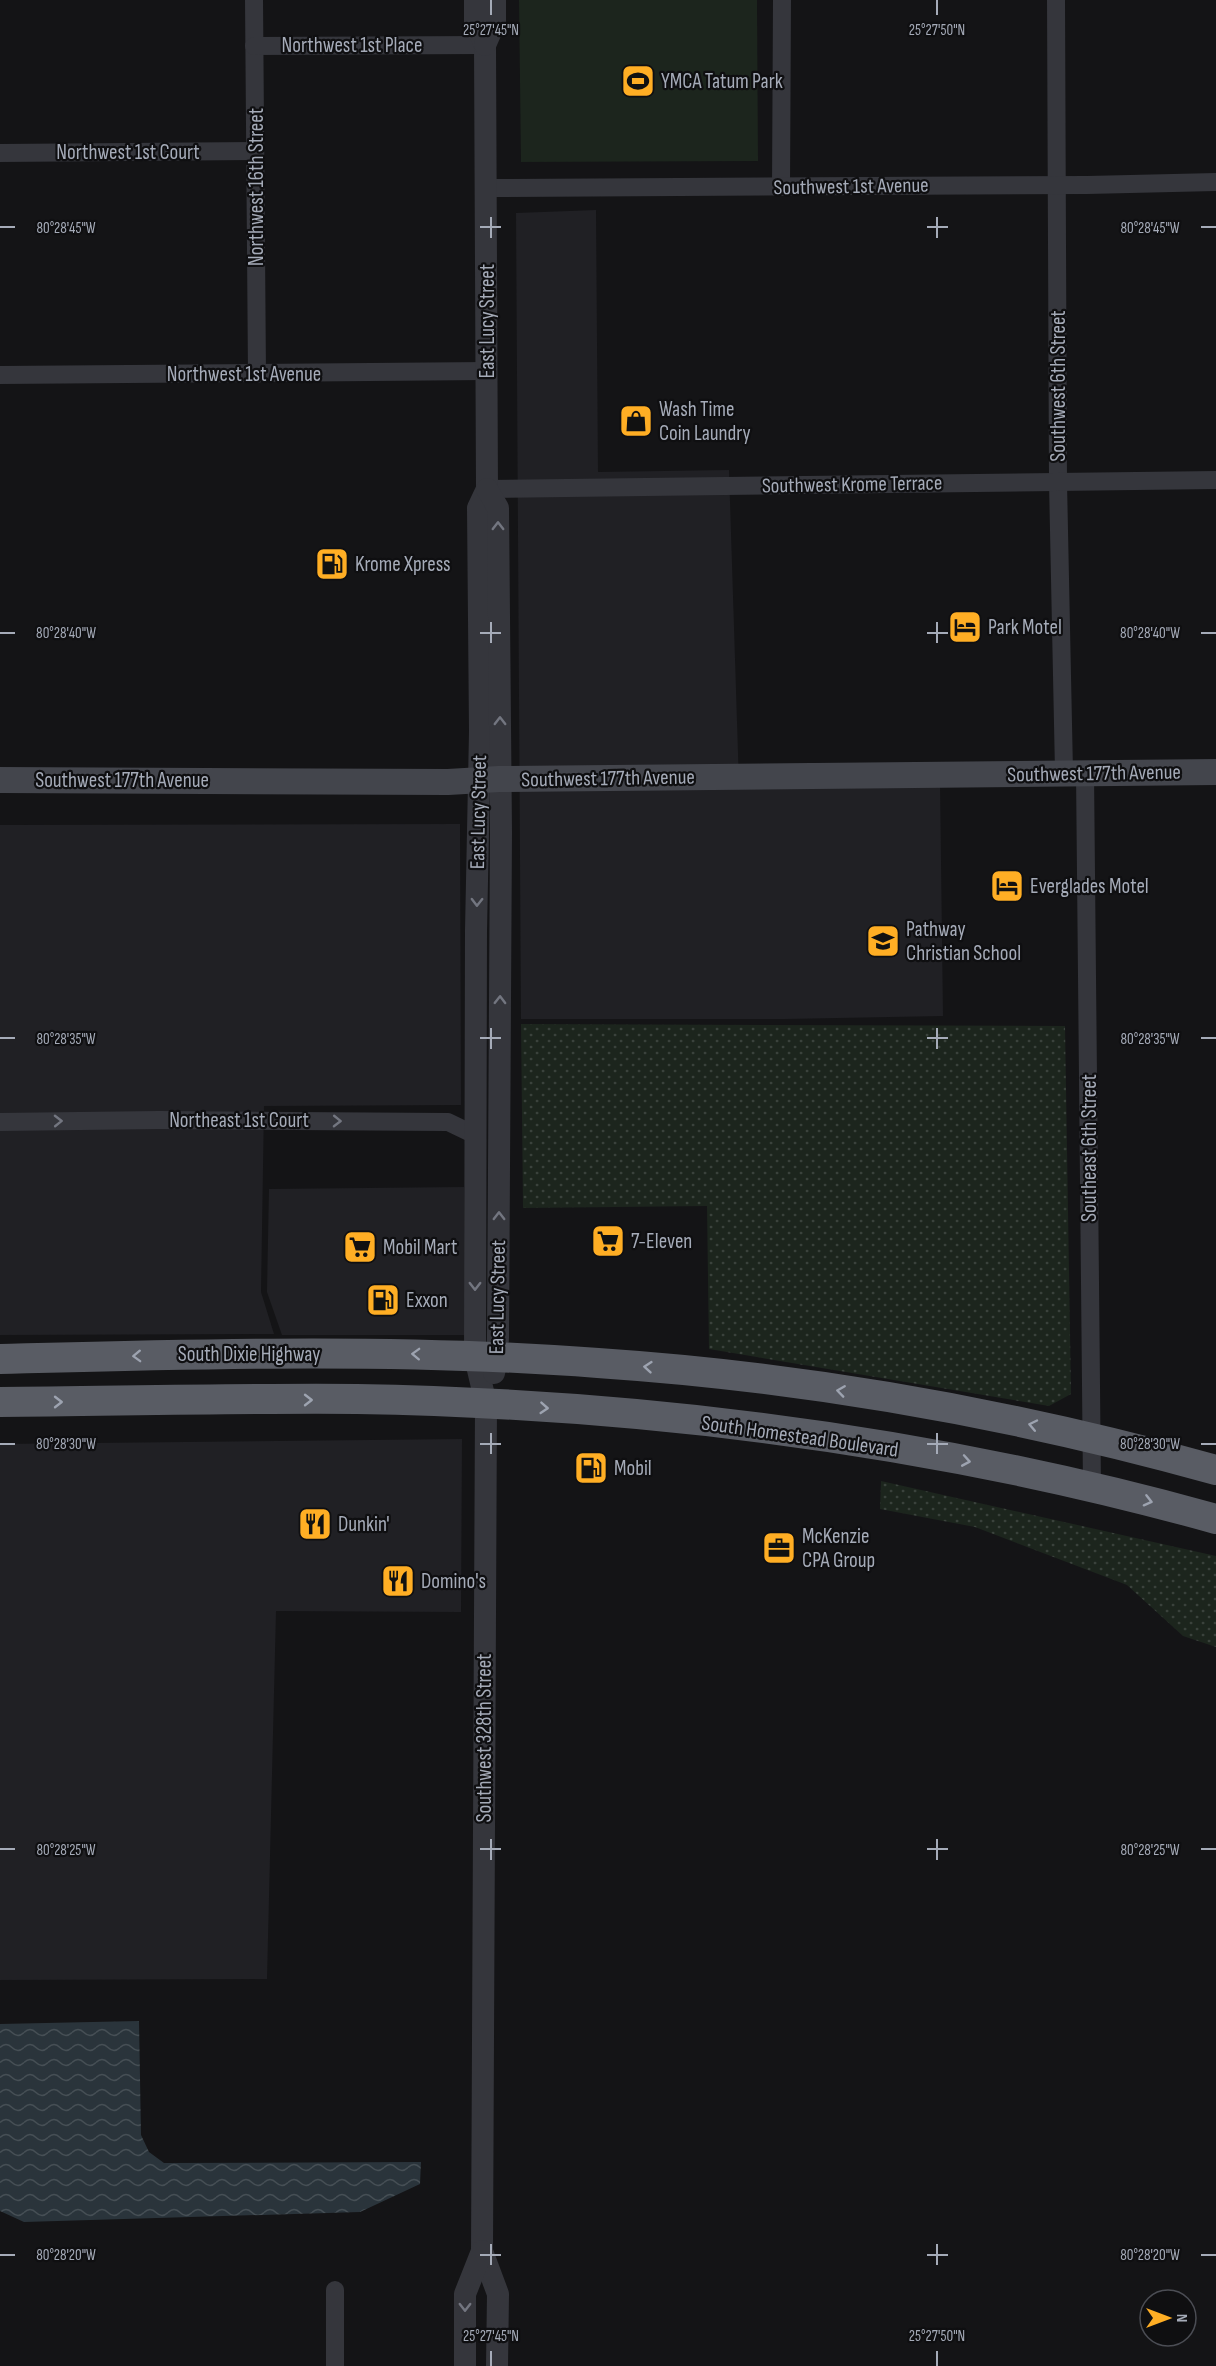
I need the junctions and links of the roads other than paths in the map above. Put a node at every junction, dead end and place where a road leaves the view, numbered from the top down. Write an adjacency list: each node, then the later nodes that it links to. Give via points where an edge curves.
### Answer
1 (254, 0): 7 (street, Northwest 16th Street)
2 (475, 0): 6 (street, East Lucy Street, via 475,21)
3 (495, 0): 6 (street, East Lucy Street, via 495,21)
4 (782, 0): 12 (street)
5 (1056, 0): 11 (street, Southwest 6th Street)
6 (485, 45): 7 (street, Northwest 1st Place); 13 (street, East Lucy Street)
7 (254, 46): 8 (street, Northwest 16th Street)
8 (255, 151): 9 (street, Northwest 1st Court); 15 (street, Northwest 16th Street)
9 (0, 153)
10 (1216, 182): 11 (street, Southwest 1st Avenue)
11 (1058, 185): 12 (street, Southwest 1st Avenue); 18 (street, Southwest 6th Street)
12 (781, 187): 13 (street, Southwest 1st Avenue)
13 (486, 188): 14 (street, East Lucy Street)
14 (487, 371): 15 (street, Northwest 1st Avenue); 19 (street, East Lucy Street)
15 (257, 374): 16 (street, Northwest 1st Avenue)
16 (0, 375)
17 (1216, 480): 18 (street, Southwest Krome Terrace)
18 (1058, 482): 19 (street, Southwest Krome Terrace); 20 (street, Southwest 6th Street)
19 (487, 489): 23 (street, East Lucy Street, via 498,508)
20 (1074, 772): 21 (main road, Southwest 177th Avenue); 23 (main road, Southwest 177th Avenue); 34 (street, Southeast 6th Street)
21 (1216, 772)
22 (0, 780): 23 (main road, Southwest 177th Avenue)
23 (489, 780): 24 (street, East Lucy Street, one-way to 24); 25 (street, East Lucy Street, one-way to 23, via 501,832)
24 (476, 1037): 25 (street); 27 (street, East Lucy Street)
25 (500, 1037): 26 (street, East Lucy Street)
26 (499, 1111): 27 (street); 30 (street, East Lucy Street, one-way to 26)
27 (476, 1112): 29 (street, East Lucy Street)
28 (0, 1122): 29 (street, Northeast 1st Court, one-way to 29, via 448,1122)
29 (475, 1135): 30 (street, East Lucy Street, one-way to 30)
30 (486, 1358): 31 (highway, South Dixie Highway, one-way to 31, via 389,1353); 33 (street, East Lucy Street); 34 (highway, one-way to 30, via 792,1383 606,1363)
31 (0, 1359)
32 (0, 1402): 33 (highway, one-way to 33, via 357,1400)
33 (486, 1404): 36 (highway, South Homestead Boulevard, one-way to 36, via 790,1432 969,1461); 38 (street, Southwest 328th Street)
34 (1091, 1437): 35 (highway); 36 (street, Southeast 6th Street)
35 (1216, 1470)
36 (1092, 1487): 37 (highway, South Homestead Boulevard, one-way to 37)
37 (1216, 1519)
38 (482, 2251): 41 (street, Southwest 328th Street, one-way to 41, via 465,2294); 42 (street, Southwest 328th Street, via 498,2294)
39 (334, 2290): 40 (street)
40 (335, 2366)
41 (465, 2366)
42 (497, 2366)

